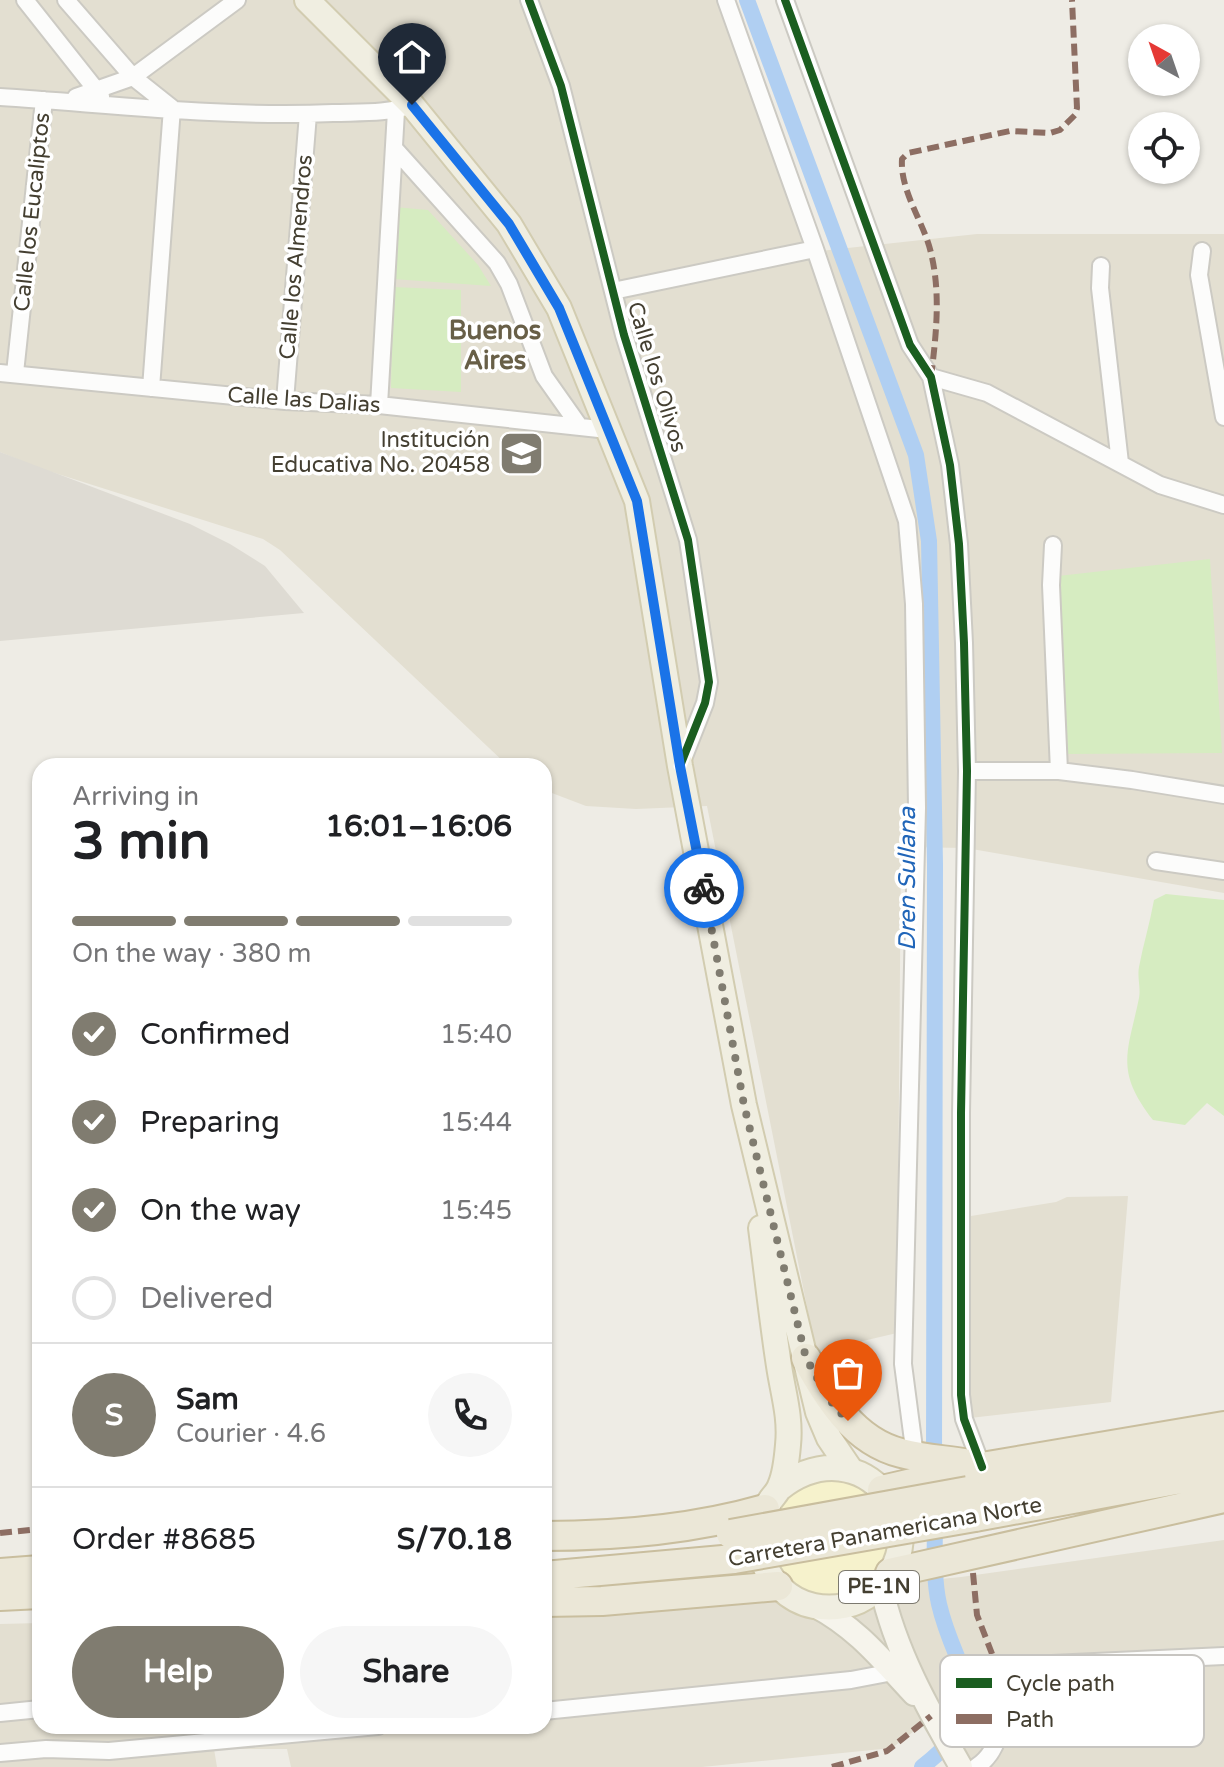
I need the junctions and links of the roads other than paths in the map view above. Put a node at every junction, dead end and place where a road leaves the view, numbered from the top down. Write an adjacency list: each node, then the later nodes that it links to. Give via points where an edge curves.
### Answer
1 (25, 0): 10 (street)
2 (66, 0): 8 (street)
3 (237, 0): 8 (street)
4 (307, 0): 13 (main road)
5 (529, 0): 19 (street, Calle los Olivos, via 561,86)
6 (726, 0): 16 (street)
7 (785, 0): 21 (street, via 910,345)
8 (133, 77): 10 (street); 12 (street)
9 (0, 97): 11 (street)
10 (102, 97): 11 (street); 12 (street)
11 (44, 100): 20 (street, Calle los Eucaliptos)
12 (172, 108): 14 (street); 22 (street)
13 (404, 108): 14 (street); 15 (street); 27 (main road, via 509,224 559,308)
14 (308, 114): 23 (street, Calle los Almendros)
15 (394, 148): 24 (street); 26 (street, via 497,263 544,376)
16 (815, 249): 19 (street); 43 (street, via 907,521 914,604 917,820 903,1364)
17 (1202, 251): 25 (street, via 1199,275)
18 (1101, 266): 28 (street)
19 (613, 291): 31 (street, Calle los Olivos, via 688,540 707,666 705,703)
20 (8, 373): 22 (street, Calle las Dalias)
21 (931, 377): 28 (street, via 987,393); 32 (street, via 950,465 959,544)
22 (151, 388): 23 (street, Calle las Dalias)
23 (285, 401): 24 (street, Calle las Dalias)
24 (379, 405): 26 (street, Calle las Dalias)
25 (1224, 417)
26 (580, 427): 27 (street, Calle las Dalias)
27 (608, 430): 31 (main road, via 637,501)
28 (1120, 463): 29 (street, via 1168,489)
29 (1224, 505)
30 (1053, 545): 33 (street)
31 (680, 766): 37 (main road)
32 (967, 771): 33 (street); 43 (street, via 961,1113 964,1419)
33 (1059, 771): 34 (street)
34 (1224, 795)
35 (1156, 861): 36 (street)
36 (1224, 871)
37 (744, 1105): 38 (main road); 45 (main road, via 789,1419 788,1446)
38 (806, 1358): 41 (main road, via 818,1412); 43 (highway, via 829,1399 852,1425)
39 (1224, 1426): 43 (highway)
40 (1224, 1449): 43 (highway, Carretera Panamericana Norte)
41 (850, 1469): 44 (main road); 45 (main road, via 812,1469 795,1476)
42 (1224, 1471): 43 (highway, Carretera Panamericana Norte)
43 (947, 1476): 44 (highway); 48 (highway, Carretera Panamericana Norte, bridge)
44 (882, 1490): 53 (main road, PE-1N, via 899,1524 899,1549)
45 (772, 1498): 47 (highway, via 724,1519); 54 (main road, via 759,1542 768,1573)
46 (1224, 1498): 53 (highway, via 922,1565)
47 (552, 1536)
48 (732, 1546): 49 (highway, Carretera Panamericana Norte); 52 (highway, Carretera Panamericana Norte)
49 (552, 1549)
50 (32, 1571): 51 (highway)
51 (0, 1573)
52 (552, 1575)
53 (886, 1579): 58 (main road, PE-1N, via 850,1605); 62 (main road, via 888,1620)
54 (778, 1586): 57 (highway); 58 (main road, PE-1N)
55 (32, 1594): 56 (highway)
56 (0, 1596)
57 (552, 1602)
58 (815, 1606): 61 (main road, via 840,1619)
59 (1224, 1656): 60 (street)
60 (1204, 1657)
61 (893, 1672): 62 (main road); 64 (street)
62 (925, 1706): 66 (main road)
63 (32, 1710): 65 (street)
64 (552, 1710)
65 (0, 1713)
66 (940, 1732)
67 (292, 1734): 70 (street, via 109,1751)
68 (951, 1747): 71 (main road)
69 (994, 1747): 71 (street)
70 (0, 1753)
71 (964, 1764)

